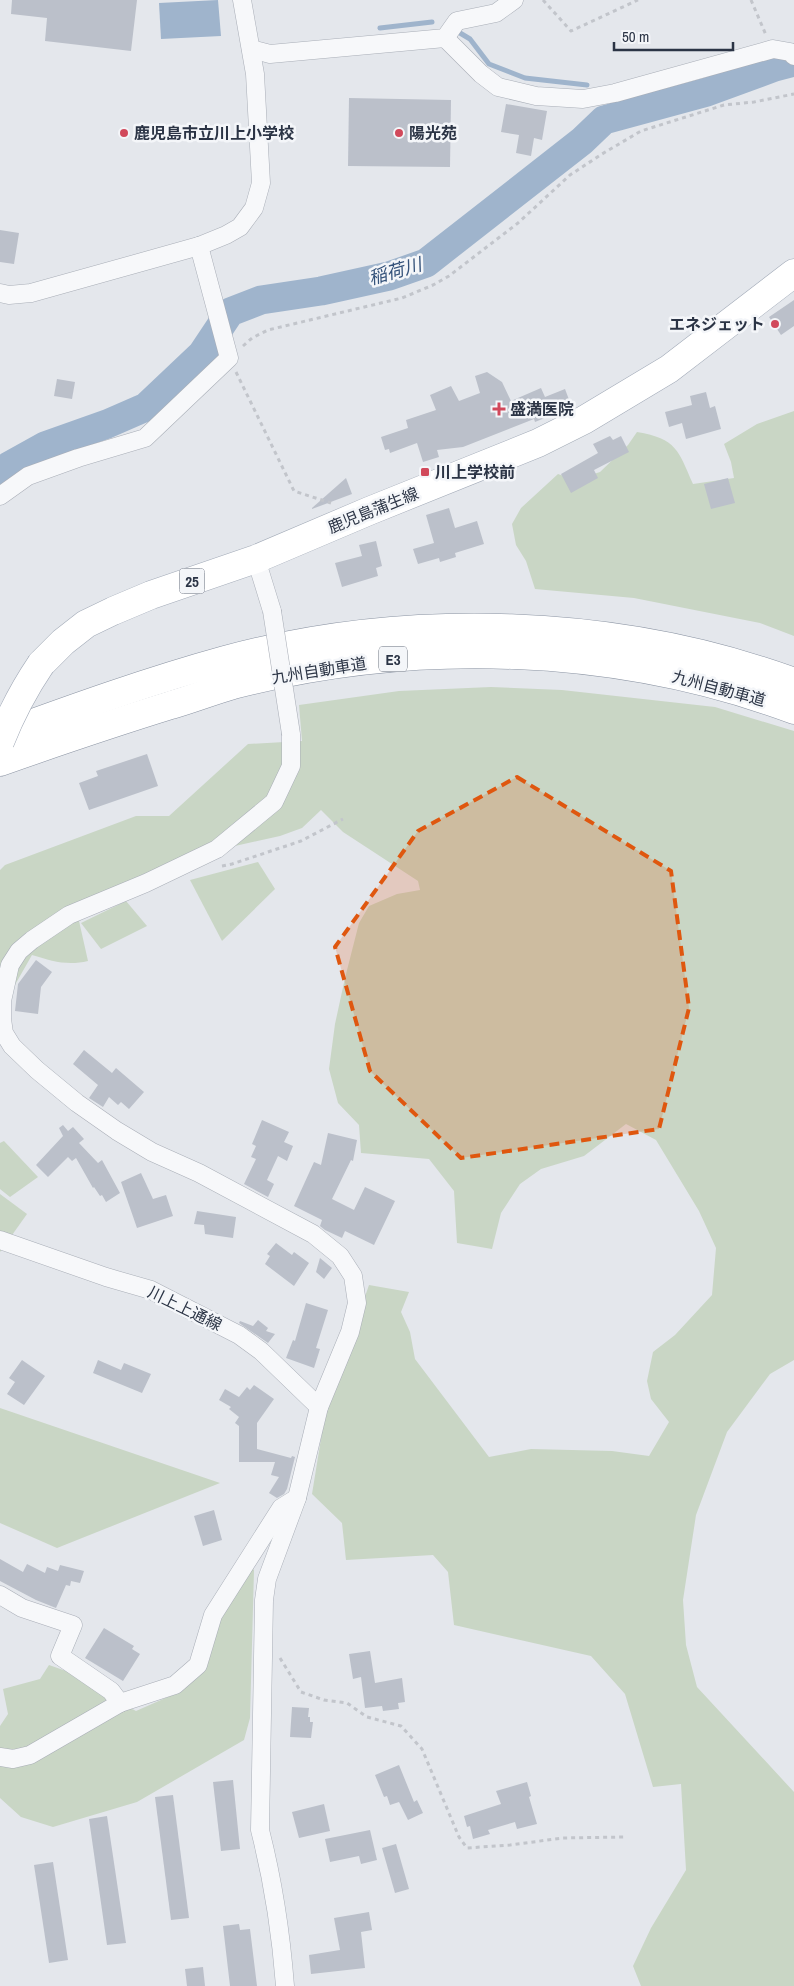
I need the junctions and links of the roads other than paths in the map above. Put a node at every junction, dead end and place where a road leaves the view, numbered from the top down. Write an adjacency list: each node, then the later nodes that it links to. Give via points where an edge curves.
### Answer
1 (242, 0): 4 (street)
2 (514, 0): 3 (street, via 496,13 457,21)
3 (444, 38): 4 (street, via 270,54); 5 (street, via 498,87 536,96 584,99)
4 (251, 49): 6 (street, via 261,184 254,208 240,227)
5 (785, 52)
6 (199, 246): 8 (street, via 30,293); 9 (street, via 228,353 145,438 28,476)
7 (794, 273): 10 (main road, 鹿児島蒲生線 / 25, via 668,369 584,420 538,443)
8 (0, 293)
9 (0, 496)
10 (256, 559): 14 (main road, 鹿児島蒲生線 / 25, bridge, via 151,595 95,620 63,642 41,664 28,684); 17 (street, bridge, via 272,611 291,734 291,766 274,802 217,849 69,915 32,940 10,965 2,1001 2,1019 4,1033 12,1046 36,1070 117,1131 152,1152 287,1219 313,1234 340,1256 353,1276 357,1304 350,1332)
11 (794, 682): 13 (main road, 九州自動車道 / E3, via 706,656 600,636 519,629 423,629 363,634 226,660)
12 (794, 710): 15 (main road, 九州自動車道 / E3, via 698,681 594,662 484,654 422,656 309,669 233,685)
13 (0, 735)
14 (0, 742)
15 (0, 762)
16 (0, 1240): 17 (street, 川上上通線, via 152,1290 239,1334)
17 (319, 1407): 18 (street)
18 (297, 1498): 20 (street, via 281,1508 213,1615 198,1665 175,1686); 22 (street, via 267,1579 264,1600 260,1830 277,1910)
19 (0, 1595): 20 (street, via 22,1608 73,1625 60,1656 111,1691)
20 (120, 1703): 21 (street, via 30,1755 13,1759)
21 (0, 1757)
22 (285, 1986)

